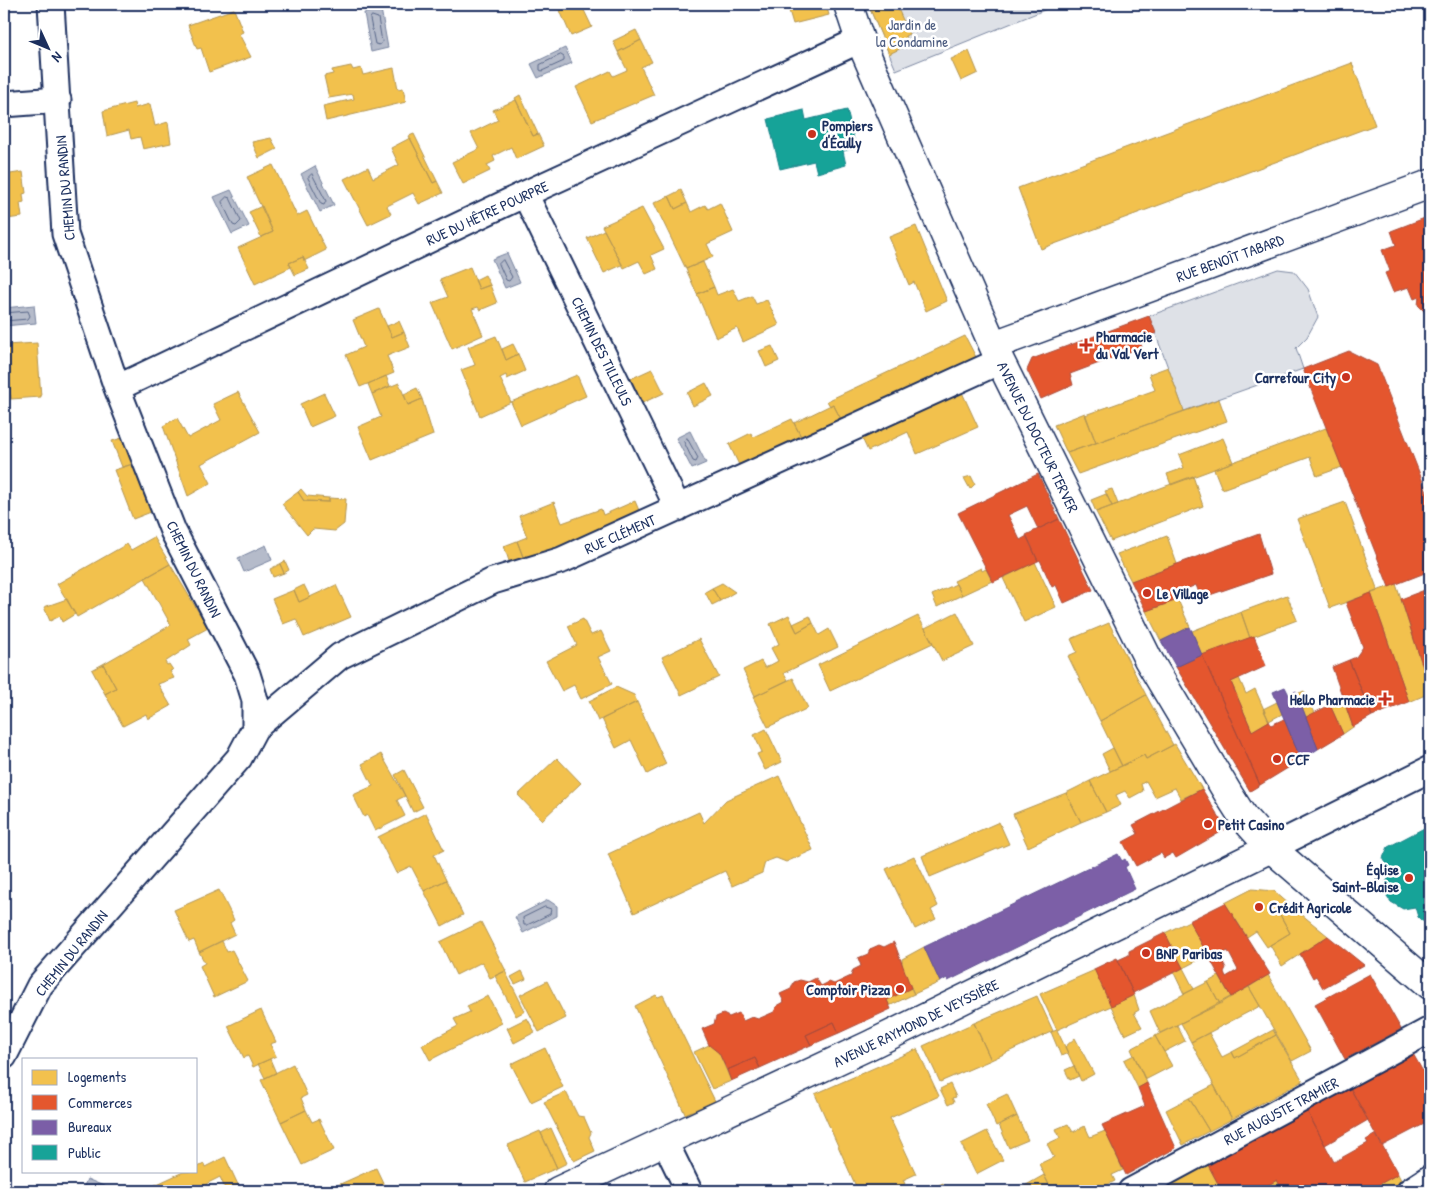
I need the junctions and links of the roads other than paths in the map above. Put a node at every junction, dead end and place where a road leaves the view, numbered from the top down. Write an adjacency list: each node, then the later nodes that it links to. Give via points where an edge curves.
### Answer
1 (51, 4): 4 (street, CHEMIN DU RANDIN)
2 (848, 4): 3 (main road, AVENUE DU DOCTEUR TERVER)
3 (860, 40): 7 (street, RUE DU HÊTRE POURPRE); 8 (main road, AVENUE DU DOCTEUR TERVER)
4 (58, 100): 5 (street); 9 (street, CHEMIN DU RANDIN, via 65,234)
5 (4, 104)
6 (1430, 184): 8 (main road, RUE BENOÎT TABARD, via 1030,332)
7 (525, 194): 9 (street, RUE DU HÊTRE POURPRE); 10 (street, CHEMIN DES TILLEULS)
8 (997, 353): 10 (street, RUE CLÉMENT); 13 (main road, AVENUE DU DOCTEUR TERVER, via 1148,659 1243,817)
9 (117, 388): 11 (street, CHEMIN DU RANDIN, via 173,531 247,674 255,700)
10 (678, 508): 11 (street, RUE CLÉMENT, via 562,560 493,581 340,656)
11 (255, 728): 16 (street, CHEMIN DU RANDIN, via 239,758 40,985)
12 (1430, 768): 13 (street)
13 (1271, 848): 14 (main road, AVENUE DU DOCTEUR TERVER); 17 (main road, AVENUE RAYMOND DE VEYSSIÈRE)
14 (1430, 984)
15 (1430, 1030): 21 (street, RUE AUGUSTE TRAMIER)
16 (4, 1056)
17 (665, 1142): 19 (main road, AVENUE RAYMOND DE VEYSSIÈRE); 20 (street)
18 (1430, 1178): 22 (street)
19 (558, 1191)
20 (689, 1191)
21 (1131, 1191)
22 (1410, 1191)

